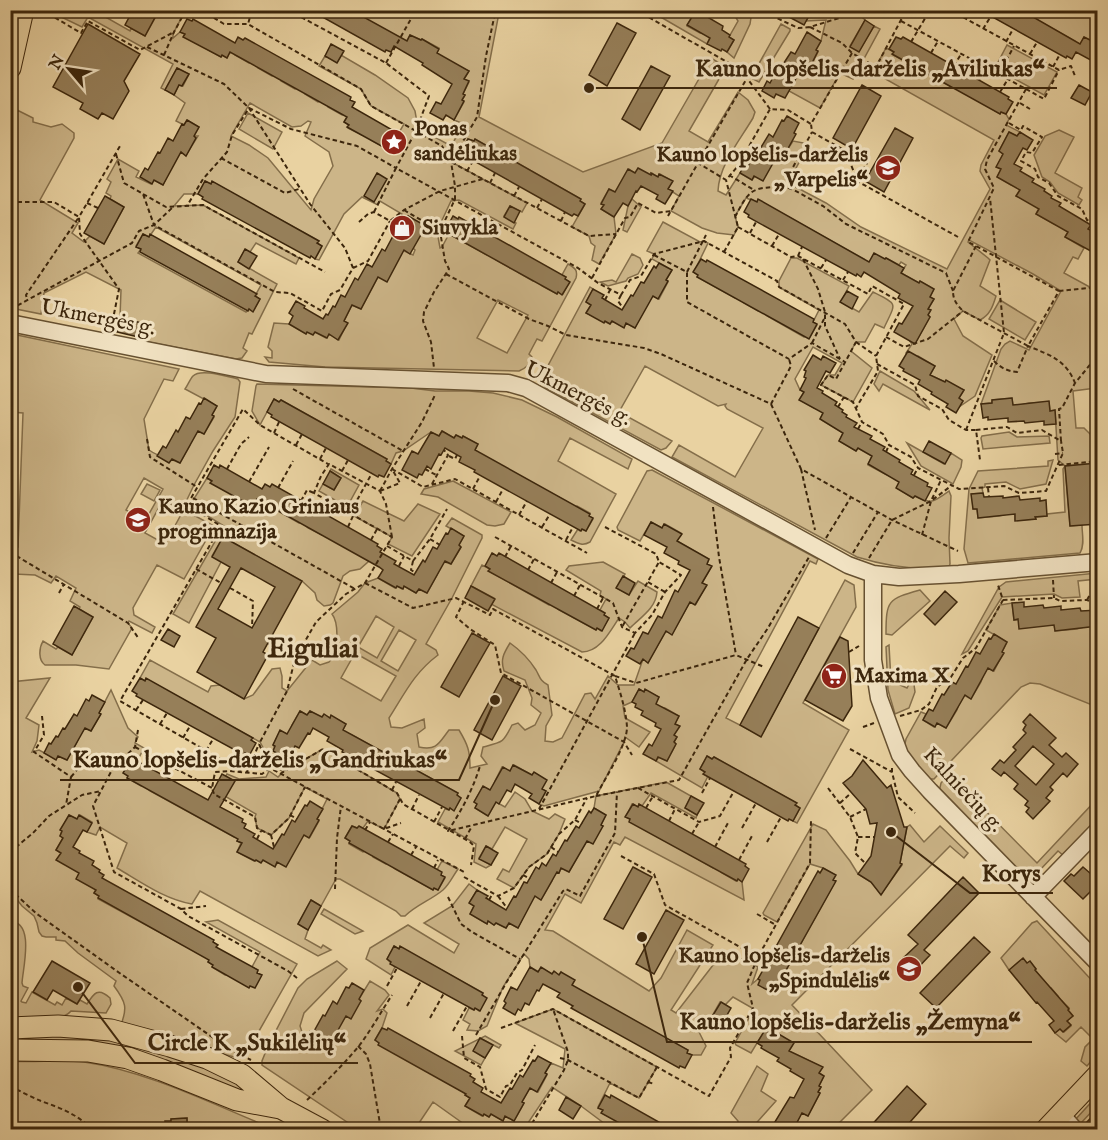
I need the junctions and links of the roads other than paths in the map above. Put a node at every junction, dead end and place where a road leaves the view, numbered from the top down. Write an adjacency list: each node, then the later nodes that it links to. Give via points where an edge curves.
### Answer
1 (23, 10): 2 (main road)
2 (10, 68)
3 (10, 324): 5 (street, Ukmergės g., via 266,374 507,383 526,388)
4 (1098, 562): 5 (street, Ukmergės g., via 899,577)
5 (861, 570): 7 (street, Kalniečių g., via 879,698 900,755)
6 (1098, 830): 7 (street)
7 (1034, 897): 8 (street, Kalniečių g.)
8 (1098, 963)
9 (10, 1028): 12 (main road, via 111,1030 161,1043 242,1075)
10 (10, 1050): 12 (main road, via 88,1051 128,1058 237,1100)
11 (1098, 1075): 13 (main road)
12 (281, 1108): 14 (main road)
13 (1053, 1122): 15 (street)
14 (322, 1130)
15 (1076, 1130)

